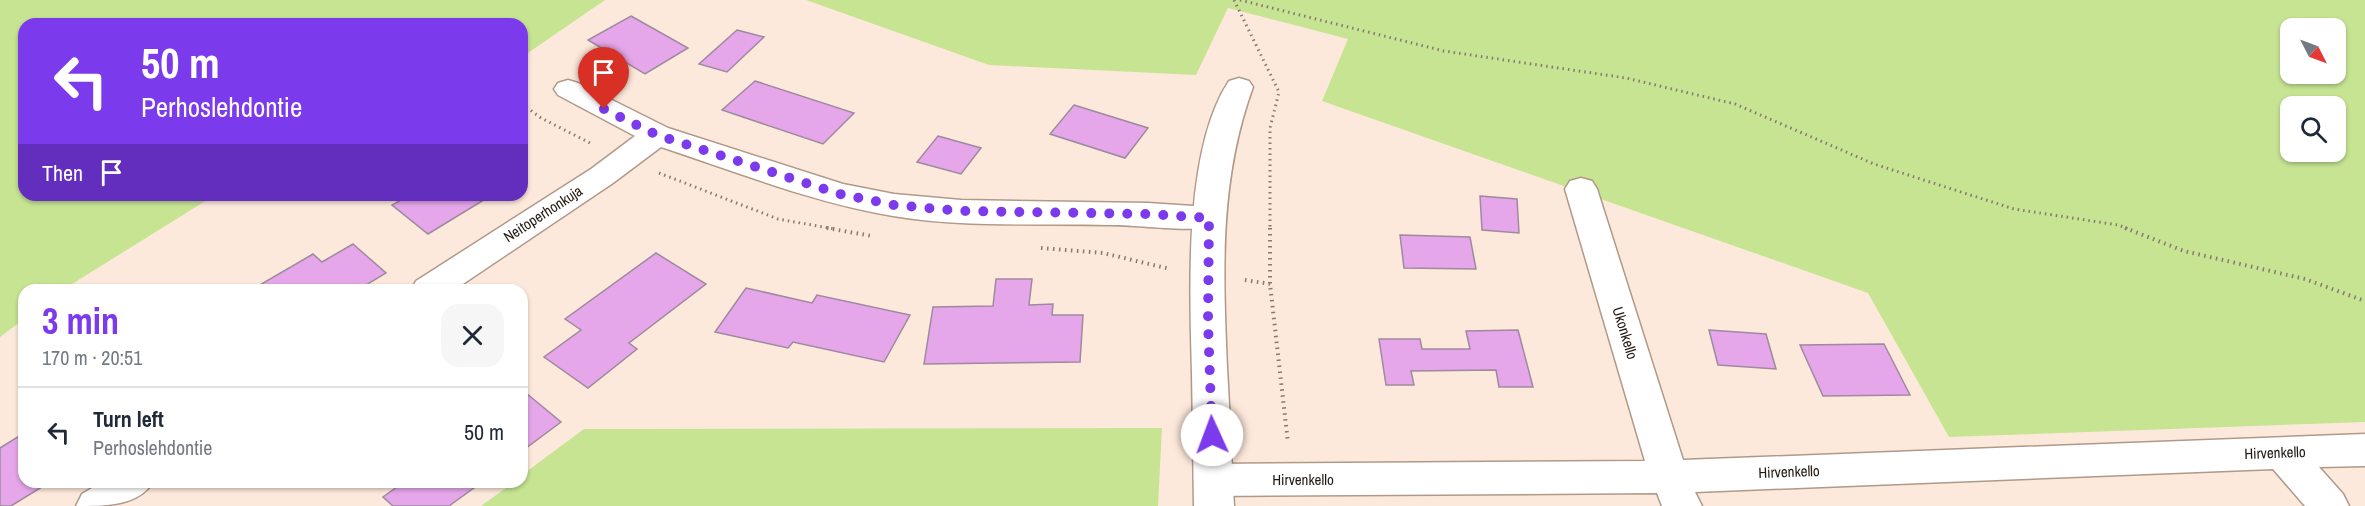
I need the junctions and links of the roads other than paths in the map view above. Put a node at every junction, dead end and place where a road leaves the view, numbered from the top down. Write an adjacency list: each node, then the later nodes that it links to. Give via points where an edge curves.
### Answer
1 (1239, 87): 5 (street, via 1225,117 1215,156)
2 (568, 89): 3 (street)
3 (657, 135): 5 (street, via 840,194 894,205 961,211); 6 (street, Neitoperhonkuja, via 602,176)
4 (1581, 189): 10 (street, Ukonkello)
5 (1209, 218): 11 (street)
6 (437, 284)
7 (2365, 450): 8 (street, Hirvenkello)
8 (2282, 453): 10 (street, Hirvenkello); 13 (street)
9 (124, 488): 12 (street)
10 (1675, 491): 11 (street, Hirvenkello, via 1293,480)
11 (1214, 493)
12 (96, 506)
13 (2329, 506)

